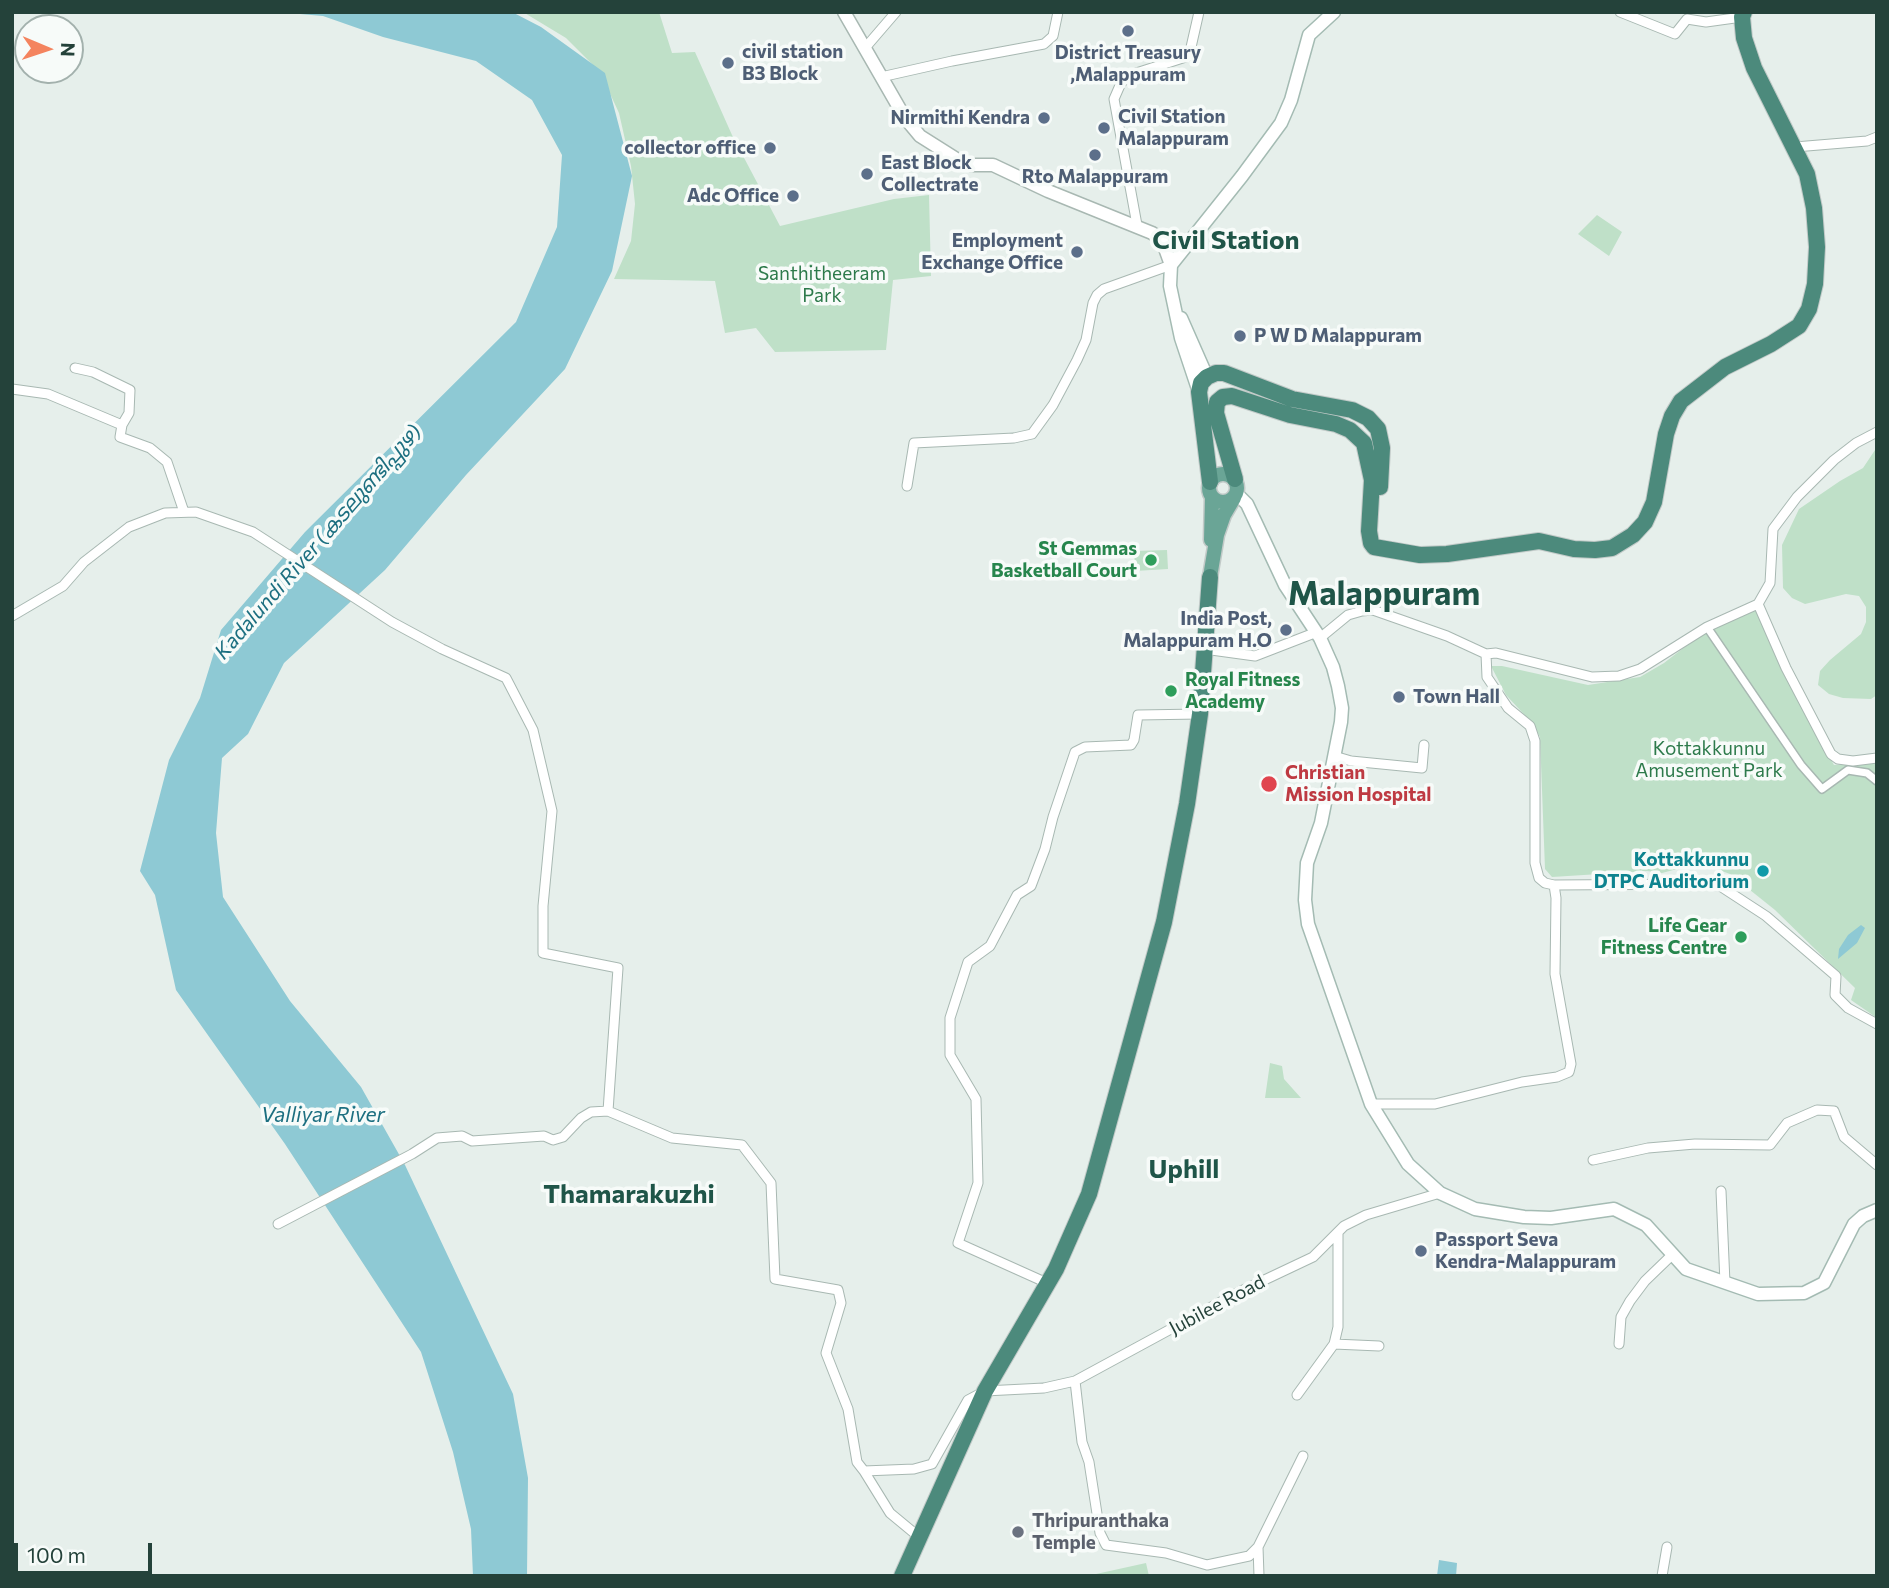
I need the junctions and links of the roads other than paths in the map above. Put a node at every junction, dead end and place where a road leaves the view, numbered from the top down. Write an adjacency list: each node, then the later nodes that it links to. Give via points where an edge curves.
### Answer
1 (844, 12): 8 (main road)
2 (895, 12): 8 (street)
3 (1058, 12): 9 (street, via 1052,36 1044,44)
4 (1199, 12): 12 (street, via 1189,56 1130,75 1114,99)
5 (1334, 12): 13 (main road, via 1309,34 1281,123)
6 (1620, 12): 7 (street, via 1675,34 1687,19 1706,22)
7 (1743, 15): 11 (highway, via 1744,38 1754,68)
8 (865, 48): 9 (main road)
9 (881, 78): 12 (main road, via 920,136 958,160 993,165)
10 (1877, 137): 11 (street)
11 (1795, 147): 23 (highway, via 1814,208 1817,247 1809,309 1799,326 1725,367 1681,401 1666,434 1654,502 1633,535 1612,548 1595,550 1539,541 1447,555)
12 (1137, 225): 13 (main road, via 1162,240)
13 (1171, 265): 15 (main road, via 1170,286 1181,338); 19 (street, via 1097,295 1077,360 1032,435 914,443)
14 (75, 368): 17 (street, via 130,390 129,414)
15 (1203, 384): 20 (highway); 23 (highway, via 1216,373 1224,373 1292,399 1352,410 1368,418 1378,429 1382,448 1377,540)
16 (12, 389): 17 (street, via 48,394)
17 (122, 425): 22 (street, via 120,437 150,448 167,462)
18 (1877, 432): 25 (street, via 1834,460 1773,529 1770,583)
19 (906, 486)
20 (1211, 490): 21 (main road, via 1223,503); 21 (main road, via 1221,474 1231,475); 24 (main road)
21 (1235, 490): 23 (highway, via 1216,413 1223,397 1336,424 1364,443 1372,480 1371,543); 24 (main road, via 1217,535); 28 (main road, via 1247,504 1284,585)
22 (184, 512): 26 (street, via 166,513 129,527 84,562 63,586); 39 (street, via 253,532 392,622 506,678 533,730 552,810 543,953 618,968)
23 (1388, 550)
24 (1210, 577): 29 (highway)
25 (1758, 604): 27 (street); 34 (street, via 1831,754 1853,761)
26 (12, 616)
27 (1707, 627): 30 (street, via 1640,669 1619,676 1592,677); 35 (street, via 1822,789 1848,770 1867,772)
28 (1318, 635): 29 (street, via 1255,656); 30 (street, via 1348,615 1373,610); 33 (main road, via 1333,667 1342,708)
29 (1204, 649): 31 (highway)
30 (1486, 654): 36 (street, via 1487,677 1508,708 1530,726 1535,740 1535,863 1539,878)
31 (1200, 714): 48 (highway, via 1164,922 1128,1056 1089,1194); 48 (street, via 1138,715 1131,745 1085,747 1075,752 1031,886 1017,895 990,946 968,962 950,1018 950,1055 976,1100 978,1182 958,1243)
32 (1424, 745): 33 (street, via 1422,768)
33 (1334, 756): 38 (main road, via 1321,823 1307,863 1305,900 1308,924)
34 (1877, 758)
35 (1877, 781)
36 (1554, 885): 37 (street, via 1720,886 1766,916 1836,976 1835,995); 38 (street, via 1555,974 1569,1072 1435,1104)
37 (1877, 1024)
38 (1371, 1104): 43 (main road, via 1408,1164)
39 (608, 1111): 45 (street, via 591,1112 564,1137 553,1140 544,1136 472,1141 462,1136 437,1138); 57 (street, via 672,1138 742,1145 771,1183 775,1279 838,1290 841,1303 826,1353 848,1409 857,1462)
40 (1593, 1160): 41 (street, via 1695,1144 1770,1145 1787,1123 1817,1110 1834,1111 1844,1137)
41 (1877, 1165)
42 (1721, 1191): 49 (street)
43 (1440, 1193): 46 (street, Jubilee Road, via 1366,1214); 47 (main road, via 1475,1209 1524,1217 1614,1209 1646,1225)
44 (1877, 1210): 49 (main road, via 1854,1224 1824,1283 1804,1293 1758,1294)
45 (278, 1224)
46 (1338, 1233): 50 (street); 53 (street, Jubilee Road, via 1313,1257)
47 (1673, 1254): 49 (main road, via 1686,1269); 51 (street, via 1630,1301 1621,1317)
48 (1047, 1283): 54 (highway)
49 (1725, 1283)
50 (1334, 1344): 52 (street); 55 (street)
51 (1619, 1344)
52 (1379, 1346)
53 (1075, 1381): 54 (street, Jubilee Road, via 1044,1388); 59 (street, via 1082,1443 1100,1532 1107,1545 1166,1553 1207,1565 1249,1556)
54 (985, 1391): 57 (street, via 968,1400 932,1464); 58 (highway)
55 (1297, 1395)
56 (1303, 1456): 59 (street)
57 (864, 1471): 58 (street, via 890,1513)
58 (919, 1537): 61 (highway)
59 (1258, 1547): 62 (street)
60 (1667, 1547): 63 (street)
61 (902, 1576)
62 (1259, 1576)
63 (1662, 1576)

